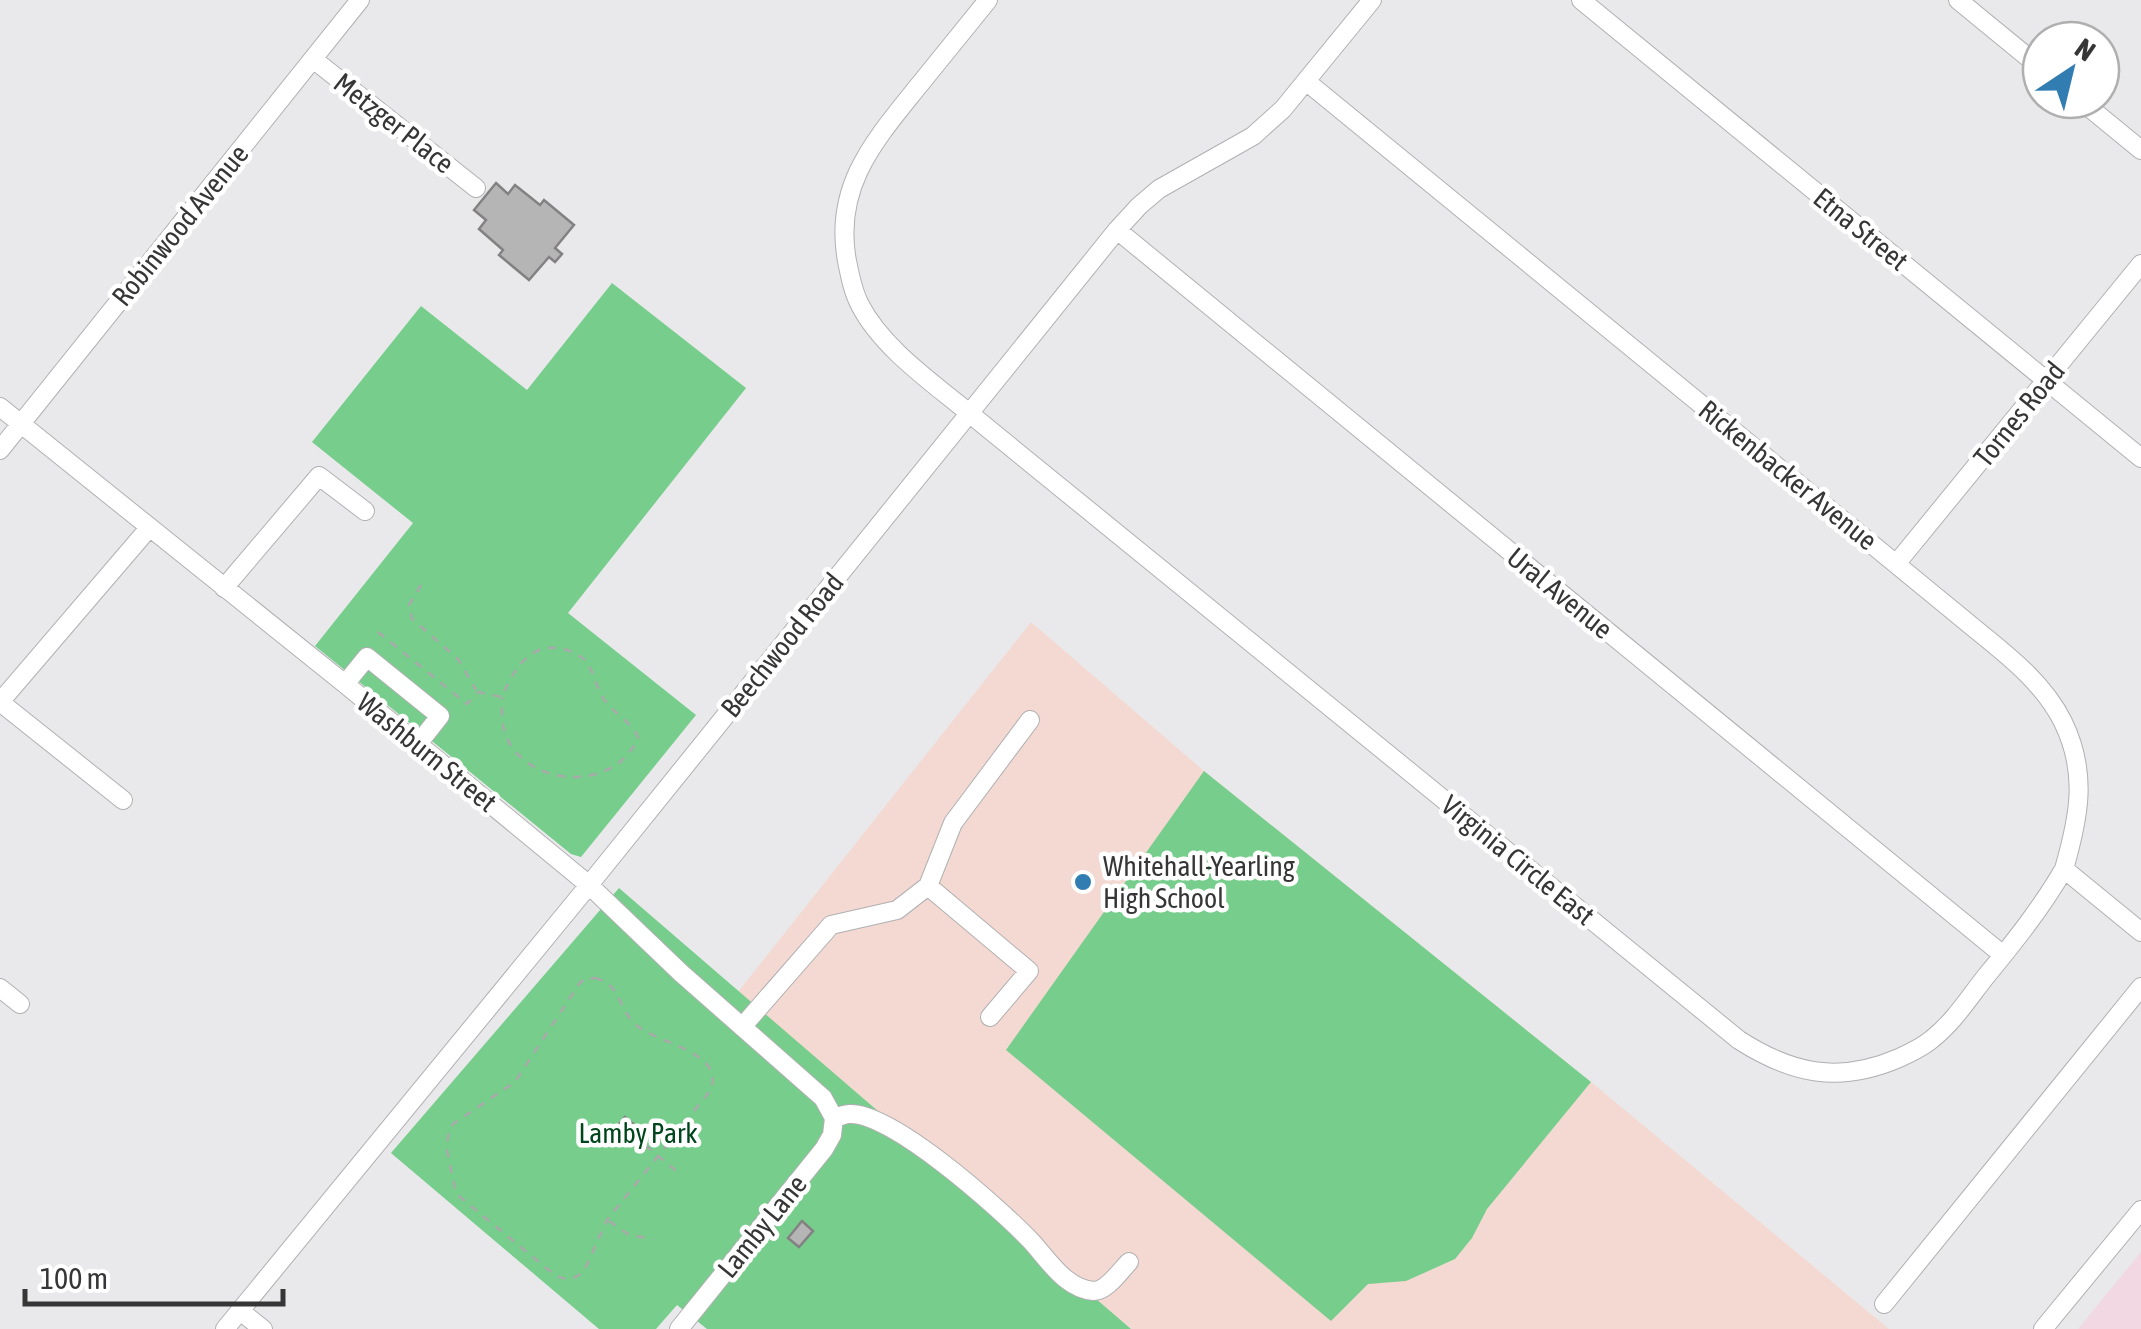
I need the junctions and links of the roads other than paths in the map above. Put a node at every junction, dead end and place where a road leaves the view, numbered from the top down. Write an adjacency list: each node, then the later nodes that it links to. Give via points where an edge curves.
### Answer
1 (360, 0): 7 (street, Robinwood Avenue)
2 (988, 0): 16 (street, Virginia Circle East, via 863,159 843,232 860,306 892,346)
3 (1372, 0): 8 (street, Beechwood Road)
4 (1581, 0): 14 (street, Etna Street)
5 (1958, 0): 6 (street)
6 (2021, 52)
7 (312, 59): 11 (street, Metzger Place); 17 (street, Robinwood Avenue)
8 (1307, 82): 12 (street, Beechwood Road, via 1253,136 1159,188); 22 (street, Rickenbacker Avenue)
9 (2104, 120): 10 (street)
10 (2141, 150)
11 (476, 188)
12 (1117, 230): 16 (street, Beechwood Road); 33 (street, Ural Avenue)
13 (2141, 264): 14 (street, Tornes Road)
14 (2046, 381): 19 (street, Etna Street); 22 (street, Tornes Road)
15 (0, 407): 17 (street, Washburn Street)
16 (968, 413): 30 (street, Beechwood Road); 33 (street, Virginia Circle East, via 1765,1057 1832,1073 1898,1058 1932,1040)
17 (20, 425): 18 (street, Robinwood Avenue); 21 (street, Washburn Street)
18 (0, 450)
19 (2141, 458)
20 (365, 511): 23 (street, via 319,476)
21 (149, 528): 23 (street, Washburn Street); 25 (street)
22 (1896, 564): 29 (street, Rickenbacker Avenue, via 2016,664 2063,722 2080,796)
23 (224, 588): 24 (street, Washburn Street)
24 (345, 684): 27 (street, Washburn Street); 27 (street, via 367,657 440,716)
25 (0, 702): 28 (street)
26 (1030, 720): 31 (street, via 953,824)
27 (418, 744): 30 (street, Washburn Street)
28 (122, 800)
29 (2064, 869): 32 (street); 33 (street, Virginia Circle East)
30 (589, 886): 38 (street, Washburn Street); 43 (street, Beechwood Road)
31 (928, 886): 37 (street, via 1029,971); 38 (street, via 897,910 831,925)
32 (2141, 932)
33 (2003, 955)
34 (2141, 986): 42 (street)
35 (0, 988): 36 (street)
36 (20, 1004)
37 (990, 1017)
38 (742, 1027): 39 (street, Washburn Street, via 823,1098)
39 (834, 1118): 41 (street, via 869,1118 908,1136 1076,1286 1102,1290); 46 (street, Lamby Lane, via 824,1149)
40 (2141, 1210): 47 (street)
41 (1129, 1262)
42 (1884, 1304)
43 (240, 1311): 44 (street, Beechwood Road); 45 (street)
44 (226, 1329)
45 (263, 1329)
46 (678, 1329)
47 (2043, 1329)

